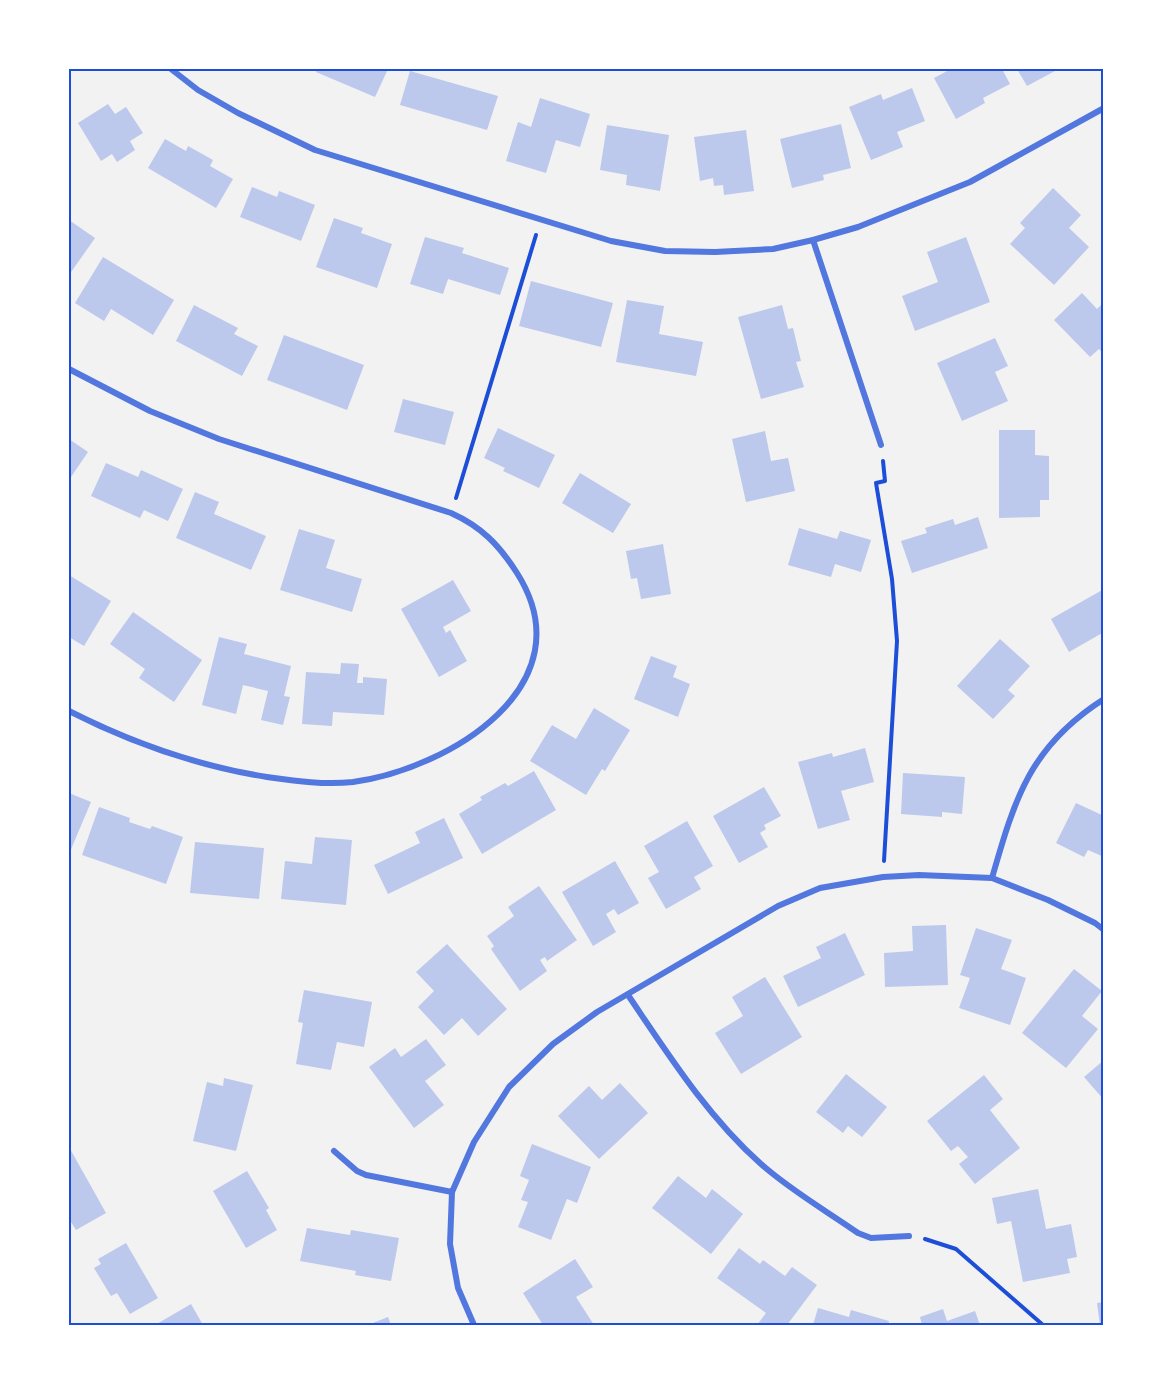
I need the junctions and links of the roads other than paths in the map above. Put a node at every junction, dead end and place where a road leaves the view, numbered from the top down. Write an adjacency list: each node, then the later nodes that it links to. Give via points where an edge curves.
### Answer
1 (171, 69): 3 (street, via 238,113 315,150 611,241 665,251 716,252 773,249)
2 (1104, 109): 3 (street, via 970,182 858,227)
3 (813, 240): 5 (street)
4 (69, 369): 7 (street, via 150,411 219,438 469,521 510,562 530,598 537,639 526,679 514,698 482,729 417,765 374,778 296,782 233,771 184,759)
5 (881, 445)
6 (1104, 699): 8 (street, via 1069,725 1033,768 1010,814)
7 (69, 711)
8 (992, 878): 9 (street, via 1048,900); 10 (street, via 883,877 820,888 778,906)
9 (1104, 930)
10 (628, 995): 12 (street, via 554,1044 509,1087 474,1142); 13 (street, via 676,1067 718,1120 759,1162 858,1233 877,1238)
11 (334, 1151): 12 (street, via 366,1175)
12 (452, 1192): 14 (street, via 450,1244 458,1288)
13 (909, 1236)
14 (474, 1325)

